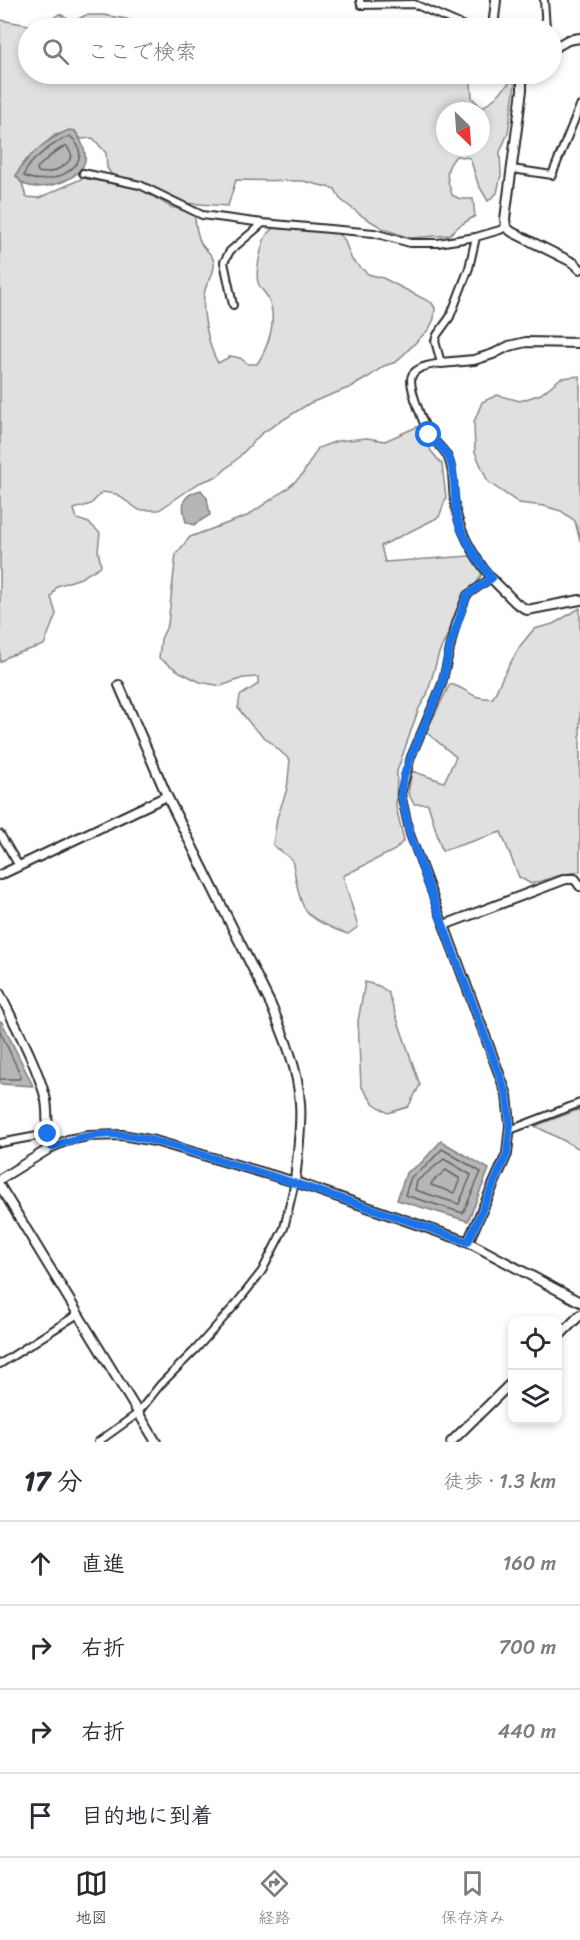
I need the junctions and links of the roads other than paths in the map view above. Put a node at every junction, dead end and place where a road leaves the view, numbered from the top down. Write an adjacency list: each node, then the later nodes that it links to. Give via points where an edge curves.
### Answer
1 (360, 0): 4 (street, via 361,5 414,4)
2 (496, 0): 5 (street)
3 (544, 0): 6 (street)
4 (446, 18)
5 (494, 18)
6 (545, 18)
7 (580, 38): 8 (street)
8 (562, 43)
9 (522, 84): 13 (street)
10 (580, 106): 11 (street)
11 (571, 126): 12 (street); 13 (street, via 552,175)
12 (580, 129)
13 (513, 169): 16 (street)
14 (83, 173): 15 (street, via 140,185 202,214)
15 (262, 223): 17 (street, via 374,233 410,243); 19 (street, via 230,251 224,262)
16 (506, 226): 17 (street); 18 (street)
17 (476, 237): 21 (street, via 450,317 436,335)
18 (580, 269)
19 (233, 304)
20 (580, 343): 21 (street, via 526,342 474,360)
21 (441, 363): 22 (street, via 414,372 414,395 429,435 447,455 453,472 458,521 475,557)
22 (492, 578): 23 (street, via 528,610); 30 (street, via 467,595 442,684 411,757 401,794 410,834)
23 (580, 600)
24 (119, 685): 25 (street)
25 (167, 796): 27 (street); 38 (street, via 271,1005 294,1066 300,1102)
26 (0, 834): 27 (street)
27 (19, 866): 28 (street)
28 (0, 875)
29 (580, 886): 30 (street, via 574,879 566,879)
30 (444, 925): 33 (street, via 507,1095)
31 (0, 994): 34 (street, via 40,1080 48,1107)
32 (580, 1103): 33 (street)
33 (510, 1130): 40 (street, via 507,1154)
34 (48, 1134): 35 (street); 36 (street)
35 (0, 1143)
36 (52, 1147): 37 (street); 38 (street, via 88,1136 122,1135)
37 (0, 1179)
38 (295, 1182): 40 (street); 47 (street, via 284,1228 262,1270)
39 (0, 1186): 42 (street)
40 (468, 1242): 41 (street)
41 (580, 1302)
42 (78, 1314): 45 (street); 47 (street)
43 (580, 1315): 44 (street)
44 (562, 1333)
45 (0, 1364)
46 (508, 1387): 50 (street)
47 (137, 1414): 48 (street); 49 (street)
48 (98, 1442)
49 (156, 1442)
50 (451, 1442)

